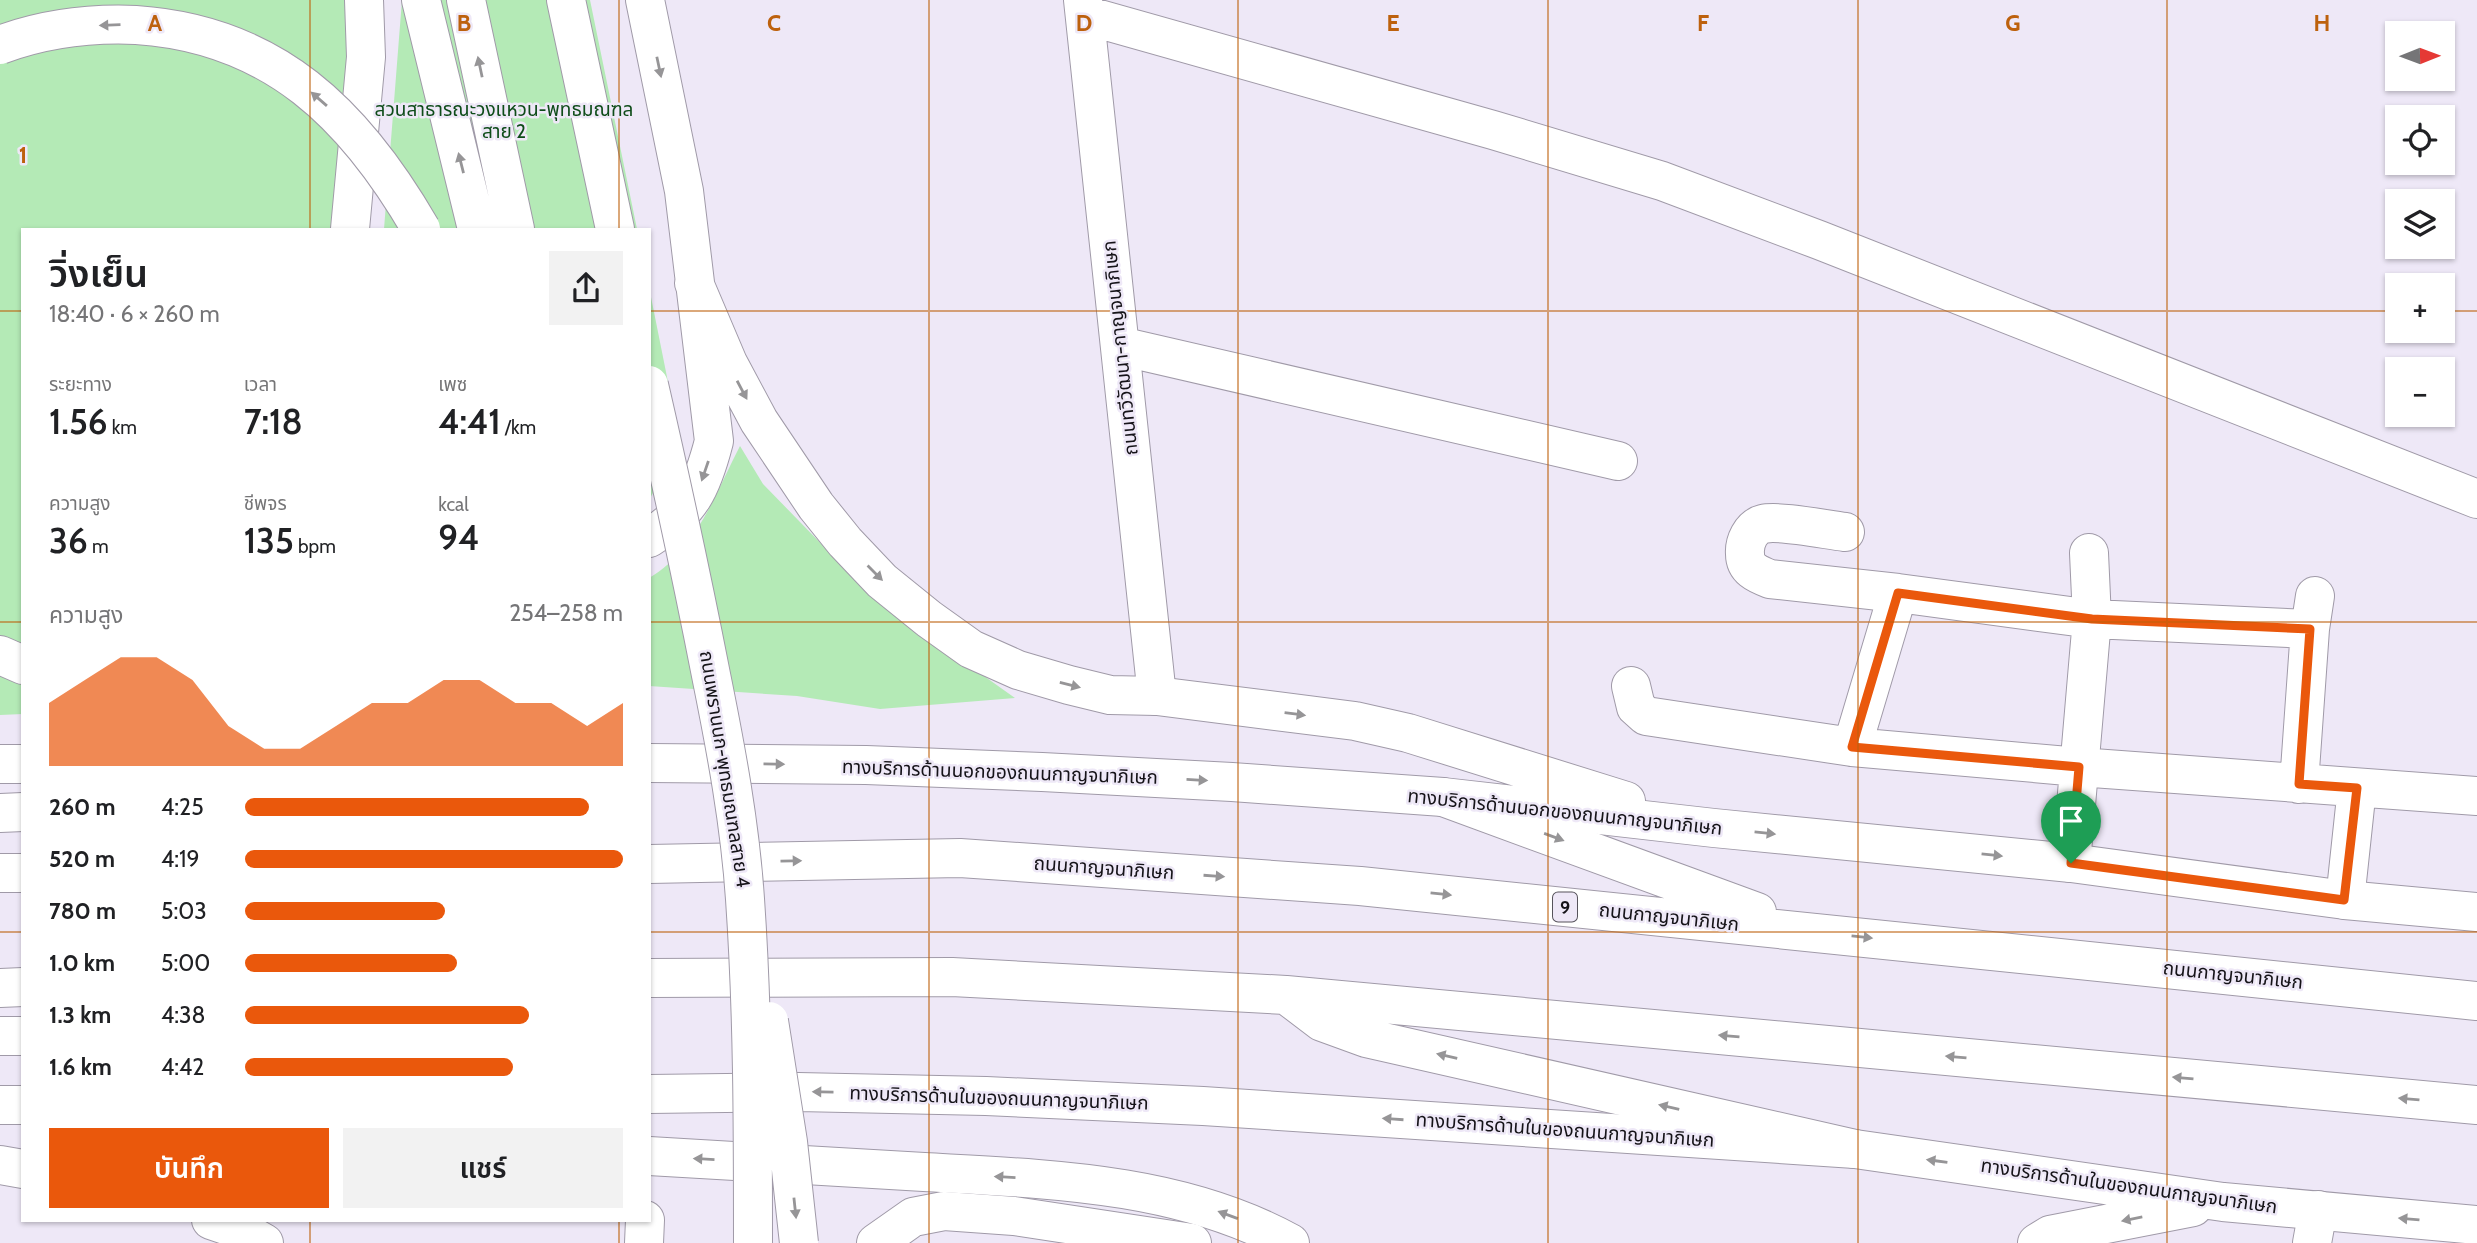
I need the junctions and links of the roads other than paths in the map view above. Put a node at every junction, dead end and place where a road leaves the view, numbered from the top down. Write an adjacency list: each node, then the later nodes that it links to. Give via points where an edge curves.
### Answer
1 (364, 0): 9 (main road, via 366,58)
2 (421, 0): 11 (main road, one-way to 2)
3 (466, 0): 12 (main road, one-way to 3)
4 (566, 0): 13 (main road)
5 (594, 0): 14 (main road)
6 (645, 0): 15 (main road, one-way to 15, via 684,191)
7 (1084, 8): 16 (main road, ถนนทวีวัฒนา-กาญจนาภิเษก); 19 (main road, via 1662,181)
8 (0, 45): 10 (main road, one-way to 8, bridge, via 380,166 345,124 282,70 244,49 205,35 116,24 70,27)
9 (350, 228)
10 (420, 228)
11 (477, 228)
12 (515, 228)
13 (617, 228)
14 (617, 228)
15 (694, 283): 21 (main road, one-way to 21, via 714,441 705,475 691,502); 28 (main road, one-way to 28, via 729,363 781,456 838,533 883,581 971,649 1017,670 1110,695)
16 (1120, 345): 18 (main road); 28 (main road, ถนนทวีวัฒนา-กาญจนาภิเษก)
17 (651, 394): 45 (main road, ถนนพรานนก-พุทธมณฑลสาย 4, bridge, via 721,723)
18 (1618, 461)
19 (2477, 499)
20 (1845, 532): 23 (main road, via 1763,524 1750,532 1744,552 1747,565 1770,579)
21 (651, 537)
22 (2089, 553): 24 (main road)
23 (1898, 593): 24 (main road); 29 (main road)
24 (2092, 619): 33 (main road); 34 (main road, via 2313,613)
25 (0, 655): 26 (main road)
26 (21, 664)
27 (1631, 686): 29 (main road, via 1636,707 1646,716)
28 (1157, 696): 40 (main road, one-way to 40, via 1355,721 1408,733)
29 (1852, 747): 33 (main road)
30 (660, 762): 37 (main road, ทางบริการด้านนอกของถนนกาญจนาภิเษก, one-way to 37, via 1042,772)
31 (0, 764): 32 (main road)
32 (21, 764)
33 (2079, 767): 34 (main road); 41 (main road)
34 (2299, 784): 35 (main road)
35 (2357, 788): 36 (main road); 46 (main road)
36 (2477, 796)
37 (1443, 797): 40 (main road, ทางบริการด้านนอกของถนนกาญจนาภิเษก); 48 (main road, one-way to 48)
38 (0, 813): 39 (main road)
39 (21, 813)
40 (1714, 828): 41 (main road, ทางบริการด้านนอกของถนนกาญจนาภิเษก, one-way to 41)
41 (2071, 863): 46 (main road, ทางบริการด้านนอกของถนนกาญจนาภิเษก)
42 (651, 864): 48 (main road, ถนนกาญจนาภิเษก / 9, one-way to 48, via 960,858 1360,886)
43 (0, 873): 44 (main road)
44 (21, 873)
45 (745, 899): 73 (main road, ถนนพรานนก-พุทธมณฑลสาย 4, bridge); 74 (main road, one-way to 74, bridge, via 776,1055)
46 (2344, 900): 47 (main road, ทางบริการด้านนอกของถนนกาญจนาภิเษก)
47 (2477, 912)
48 (1811, 931): 53 (main road, ถนนกาญจนาภิเษก / 9, one-way to 53)
49 (651, 978): 52 (main road, via 952,976)
50 (21, 987): 51 (main road)
51 (0, 988)
52 (1286, 995): 59 (main road, one-way to 52); 60 (main road, one-way to 52, via 1366,1038 1322,1022)
53 (2477, 1001)
54 (0, 1036): 55 (main road)
55 (21, 1036)
56 (651, 1094): 60 (main road, ทางบริการด้านในของถนนกาญจนาภิเษก, one-way to 56, via 1013,1097 798,1091)
57 (0, 1105): 58 (main road)
58 (21, 1105)
59 (2477, 1105)
60 (1855, 1149): 64 (main road, ทางบริการด้านในของถนนกาญจนาภิเษก, one-way to 60)
61 (651, 1156): 77 (main road, one-way to 61, via 1223,1213 1104,1185)
62 (0, 1165): 63 (main road)
63 (21, 1169)
64 (2223, 1202): 68 (main road, ทางบริการด้านในของถนนกาญจนาภิเษก); 70 (main road, one-way to 70)
65 (217, 1222): 71 (main road)
66 (645, 1222): 72 (main road)
67 (2477, 1225): 68 (main road, ทางบริการด้านในของถนนกาญจนาภิเษก, one-way to 68)
68 (2315, 1226)
69 (1039, 1231): 75 (main road, via 944,1211 914,1217); 76 (main road)
70 (2051, 1240)
71 (264, 1243)
72 (644, 1243)
73 (753, 1243)
74 (799, 1243)
75 (876, 1243)
76 (1192, 1243)
77 (1290, 1243)

